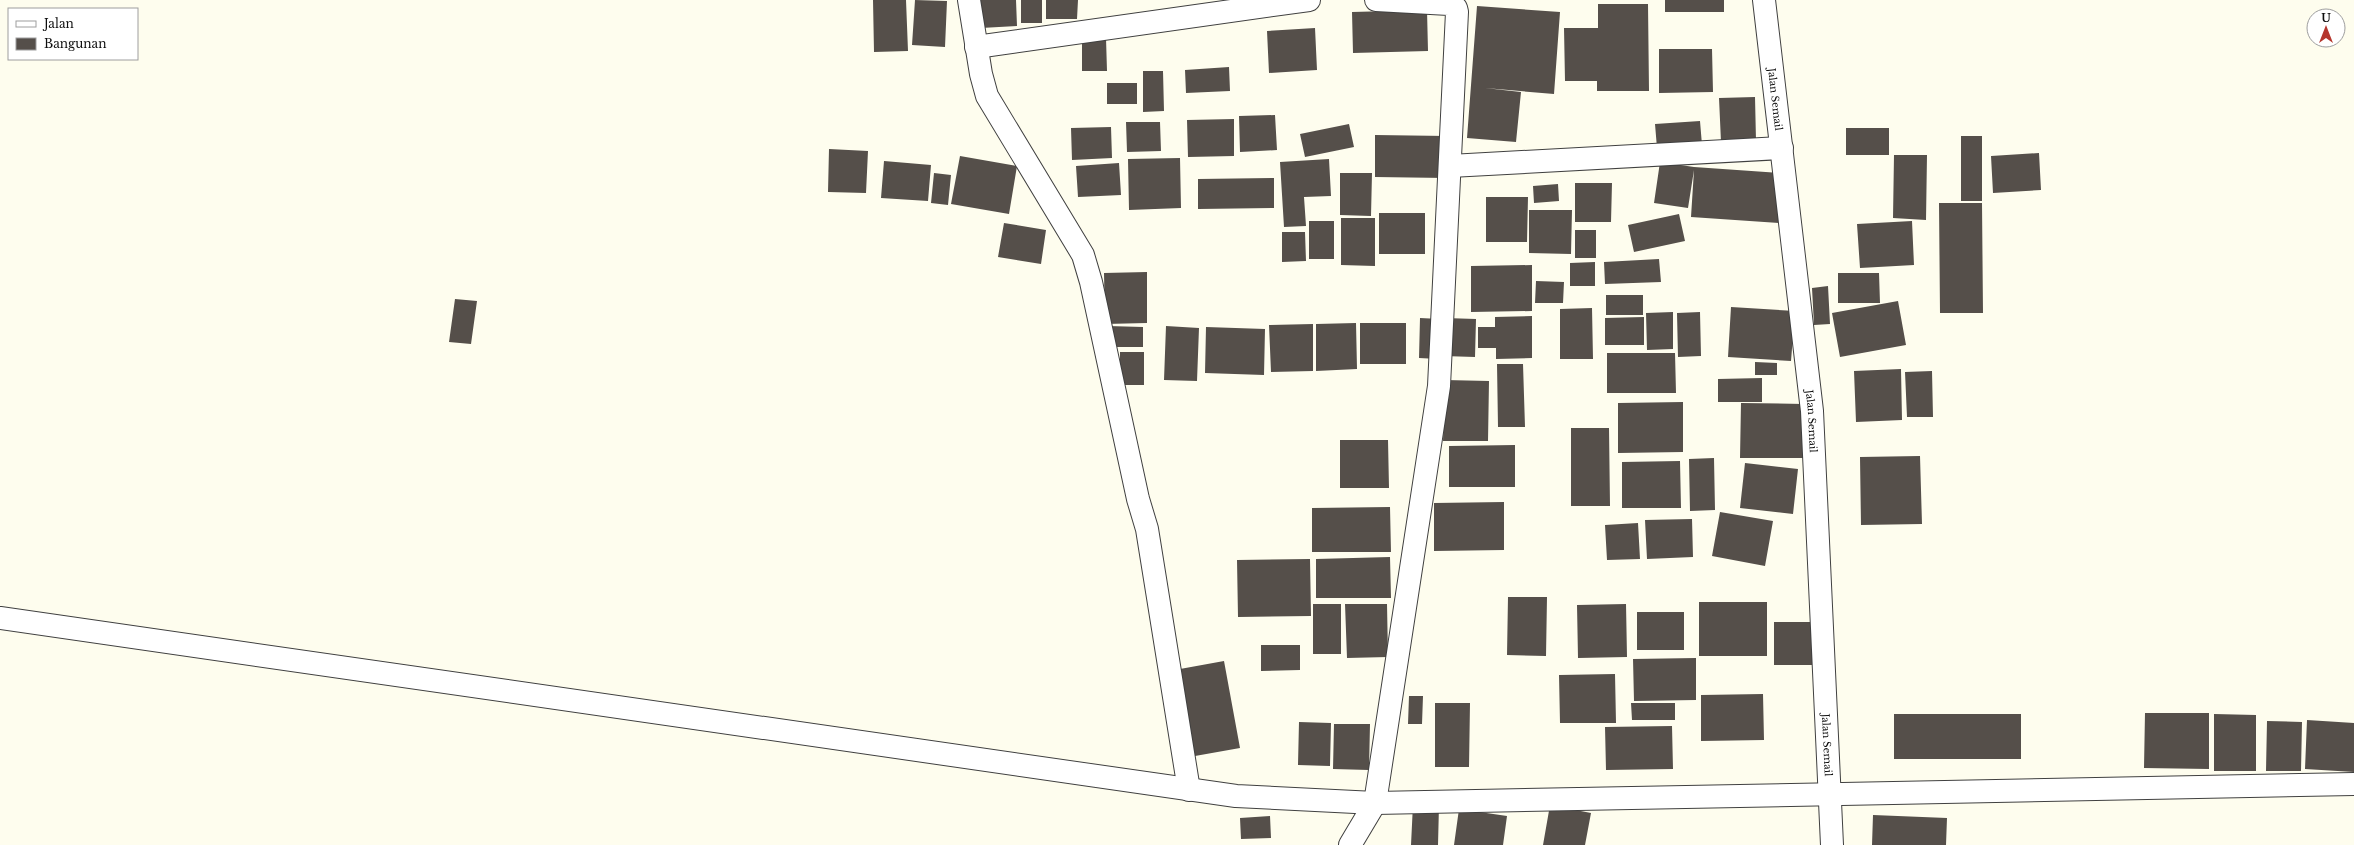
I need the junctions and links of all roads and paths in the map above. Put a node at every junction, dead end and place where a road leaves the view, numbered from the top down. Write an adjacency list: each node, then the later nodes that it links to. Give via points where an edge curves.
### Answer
1 (969, 0): 5 (street)
2 (1309, 0): 5 (street)
3 (1376, 0): 7 (street, via 1449,4 1456,8)
4 (1764, 0): 6 (street, Jalan Semail)
5 (976, 47): 10 (street, via 987,96 1083,255 1091,282 1138,499 1147,529)
6 (1782, 148): 7 (street); 11 (street, Jalan Semail, via 1812,411)
7 (1450, 166): 12 (street, via 1439,386)
8 (0, 618): 10 (street)
9 (2354, 784): 11 (street)
10 (1189, 790): 12 (street, via 1236,796)
11 (1829, 794): 12 (street); 14 (street, Jalan Semail)
12 (1375, 803): 13 (street)
13 (1350, 845)
14 (1832, 845)

